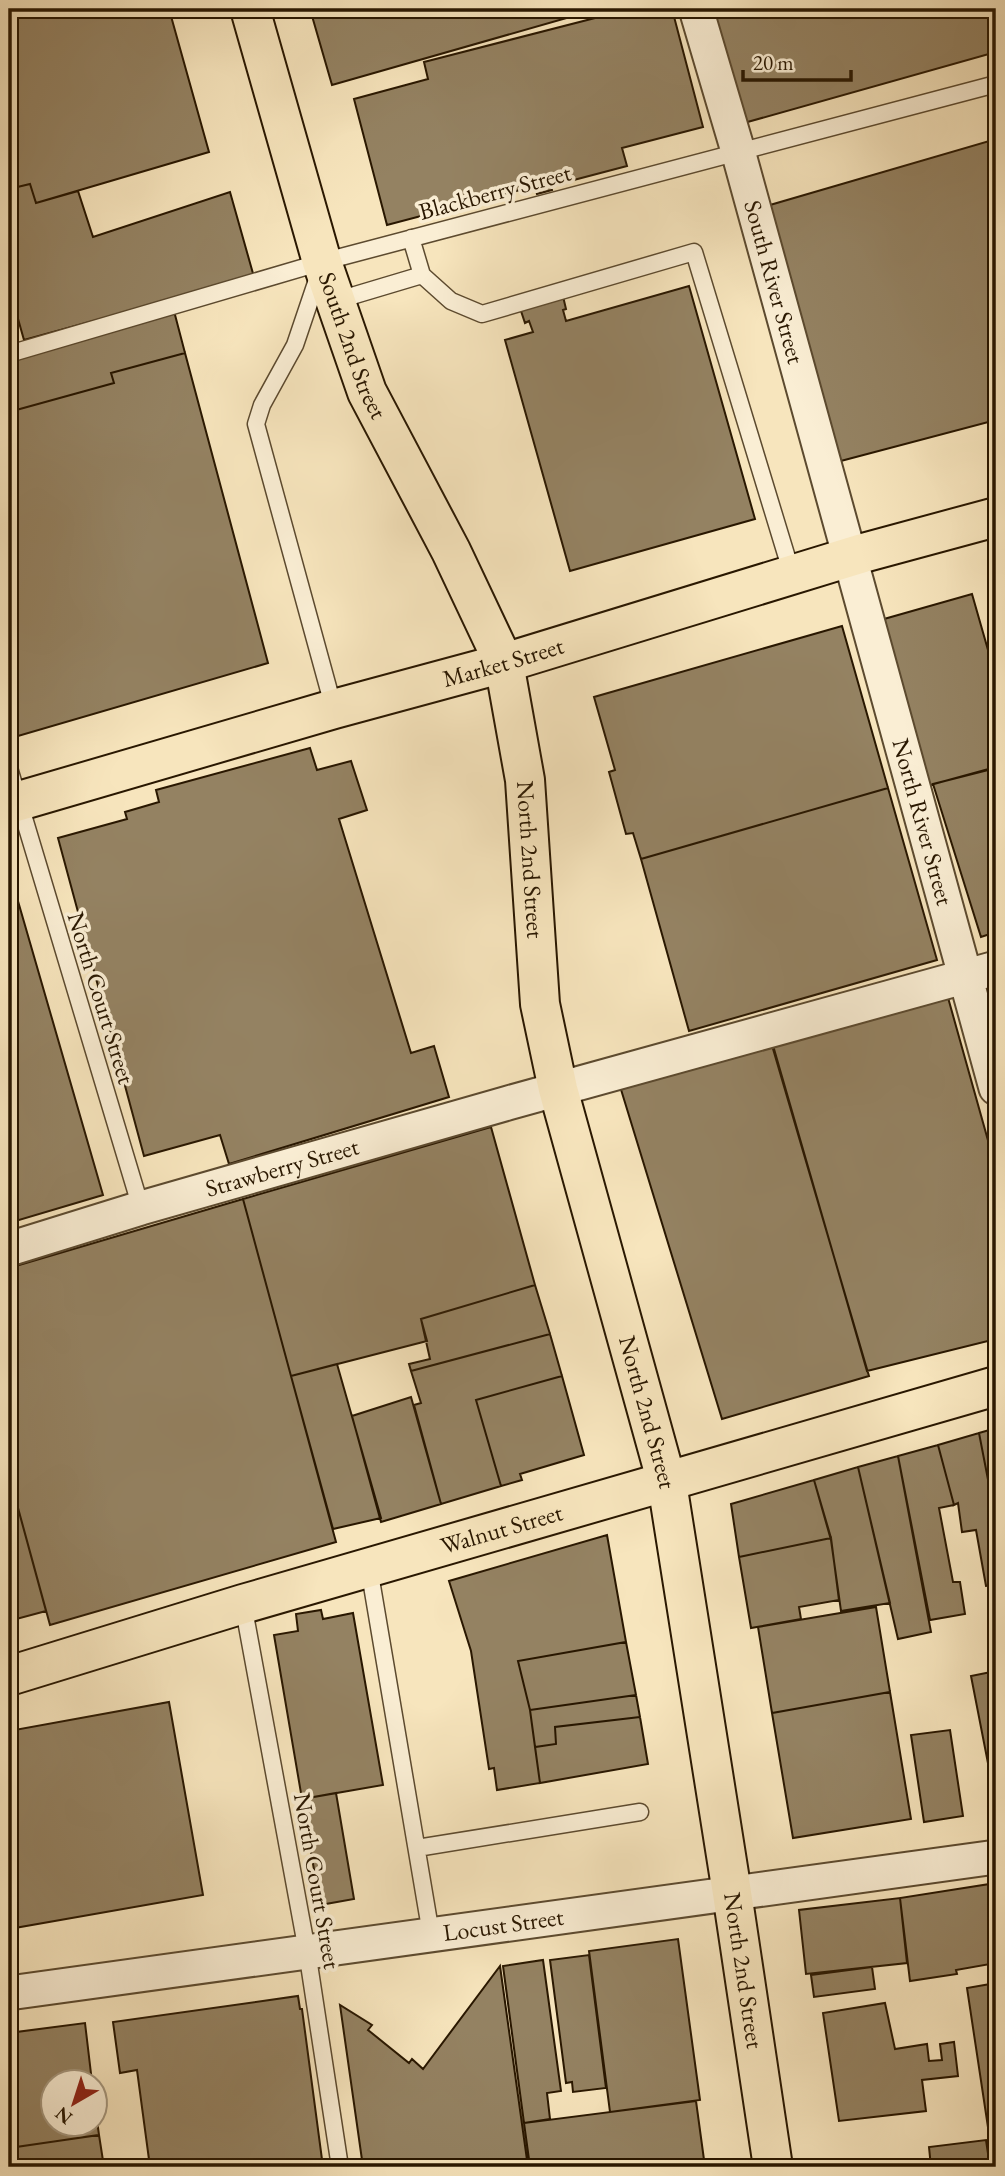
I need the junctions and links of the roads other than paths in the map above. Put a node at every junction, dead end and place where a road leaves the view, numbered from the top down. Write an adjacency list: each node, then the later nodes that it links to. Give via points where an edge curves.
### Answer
1 (250, 9): 6 (main road, South 2nd Street)
2 (696, 9): 4 (street, South River Street)
3 (996, 84): 4 (lane, Blackberry Street)
4 (738, 151): 5 (lane, Blackberry Street); 11 (street, South River Street)
5 (411, 238): 6 (lane, Blackberry Street); 7 (lane)
6 (322, 262): 8 (main road, South 2nd Street); 9 (lane, Blackberry Street); 14 (lane, via 295,345 256,424)
7 (422, 275): 8 (lane); 12 (lane, via 451,301 482,314 694,252)
8 (335, 301): 13 (main road, South 2nd Street, via 367,392)
9 (9, 354)
10 (996, 517): 11 (main road, Market Street)
11 (849, 557): 12 (main road, Market Street); 16 (street, North River Street)
12 (792, 574): 13 (main road, Market Street)
13 (504, 663): 14 (main road, Market Street); 18 (main road, North 2nd Street, via 525,780 540,1004)
14 (334, 709): 15 (main road, Market Street)
15 (12, 791): 19 (lane, North Court Street)
16 (981, 973): 17 (street, North River Street); 18 (street, Strawberry Street)
17 (996, 1088)
18 (558, 1089): 19 (street, Strawberry Street); 22 (main road, North 2nd Street)
19 (141, 1208): 20 (street, Strawberry Street)
20 (9, 1249)
21 (996, 1386): 22 (main road, Walnut Street)
22 (667, 1483): 23 (main road, Walnut Street); 29 (main road, North 2nd Street)
23 (369, 1568): 24 (main road, Walnut Street); 27 (lane)
24 (243, 1604): 25 (main road, Walnut Street); 31 (lane, North Court Street)
25 (9, 1676)
26 (639, 1812): 27 (lane)
27 (417, 1848): 30 (lane)
28 (996, 1857): 29 (street, Locust Street)
29 (733, 1893): 30 (street, Locust Street); 34 (main road, North 2nd Street)
30 (431, 1934): 31 (street, Locust Street)
31 (307, 1951): 32 (street, Locust Street); 33 (lane, North Court Street)
32 (9, 1993)
33 (340, 2167)
34 (773, 2167)

